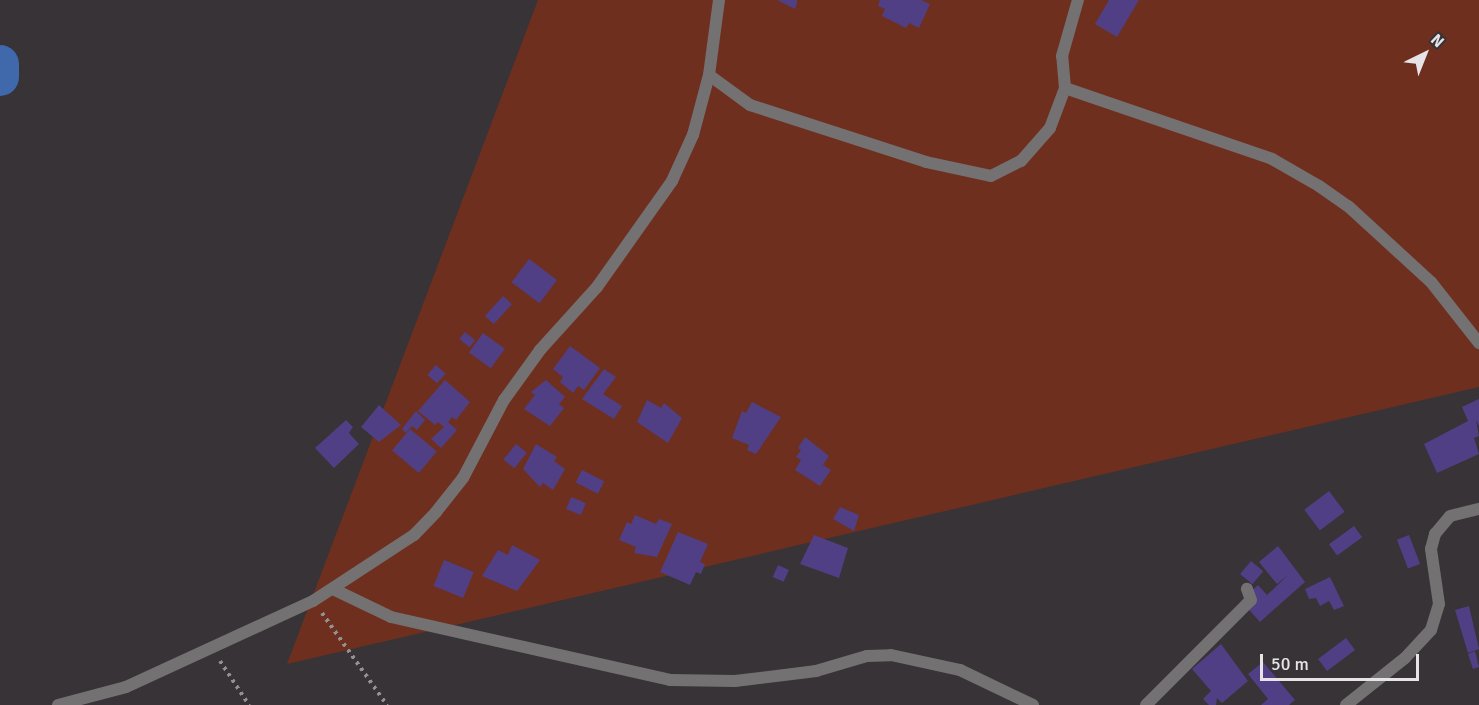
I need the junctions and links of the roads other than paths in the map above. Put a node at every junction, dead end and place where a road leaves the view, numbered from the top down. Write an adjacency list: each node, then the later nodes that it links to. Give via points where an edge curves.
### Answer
1 (719, 0): 3 (street)
2 (1078, 0): 4 (street, via 1062,56)
3 (710, 75): 4 (street, via 750,105 926,162 987,176 1007,171 1021,161 1050,128); 8 (street, via 693,135 672,180 597,287 540,350 504,400 463,478 414,535)
4 (1065, 88): 5 (street, via 1272,159 1319,186 1348,206 1431,282)
5 (1479, 343)
6 (1479, 509): 12 (street, via 1450,516 1435,534 1431,549 1439,604 1431,630 1405,658)
7 (1246, 588): 11 (street, via 1251,600)
8 (335, 590): 9 (street, via 213,650 126,687); 10 (street, via 392,617 670,680 735,681 816,671 867,656 891,655 960,670)
9 (58, 705)
10 (1033, 705)
11 (1146, 705)
12 (1346, 705)

